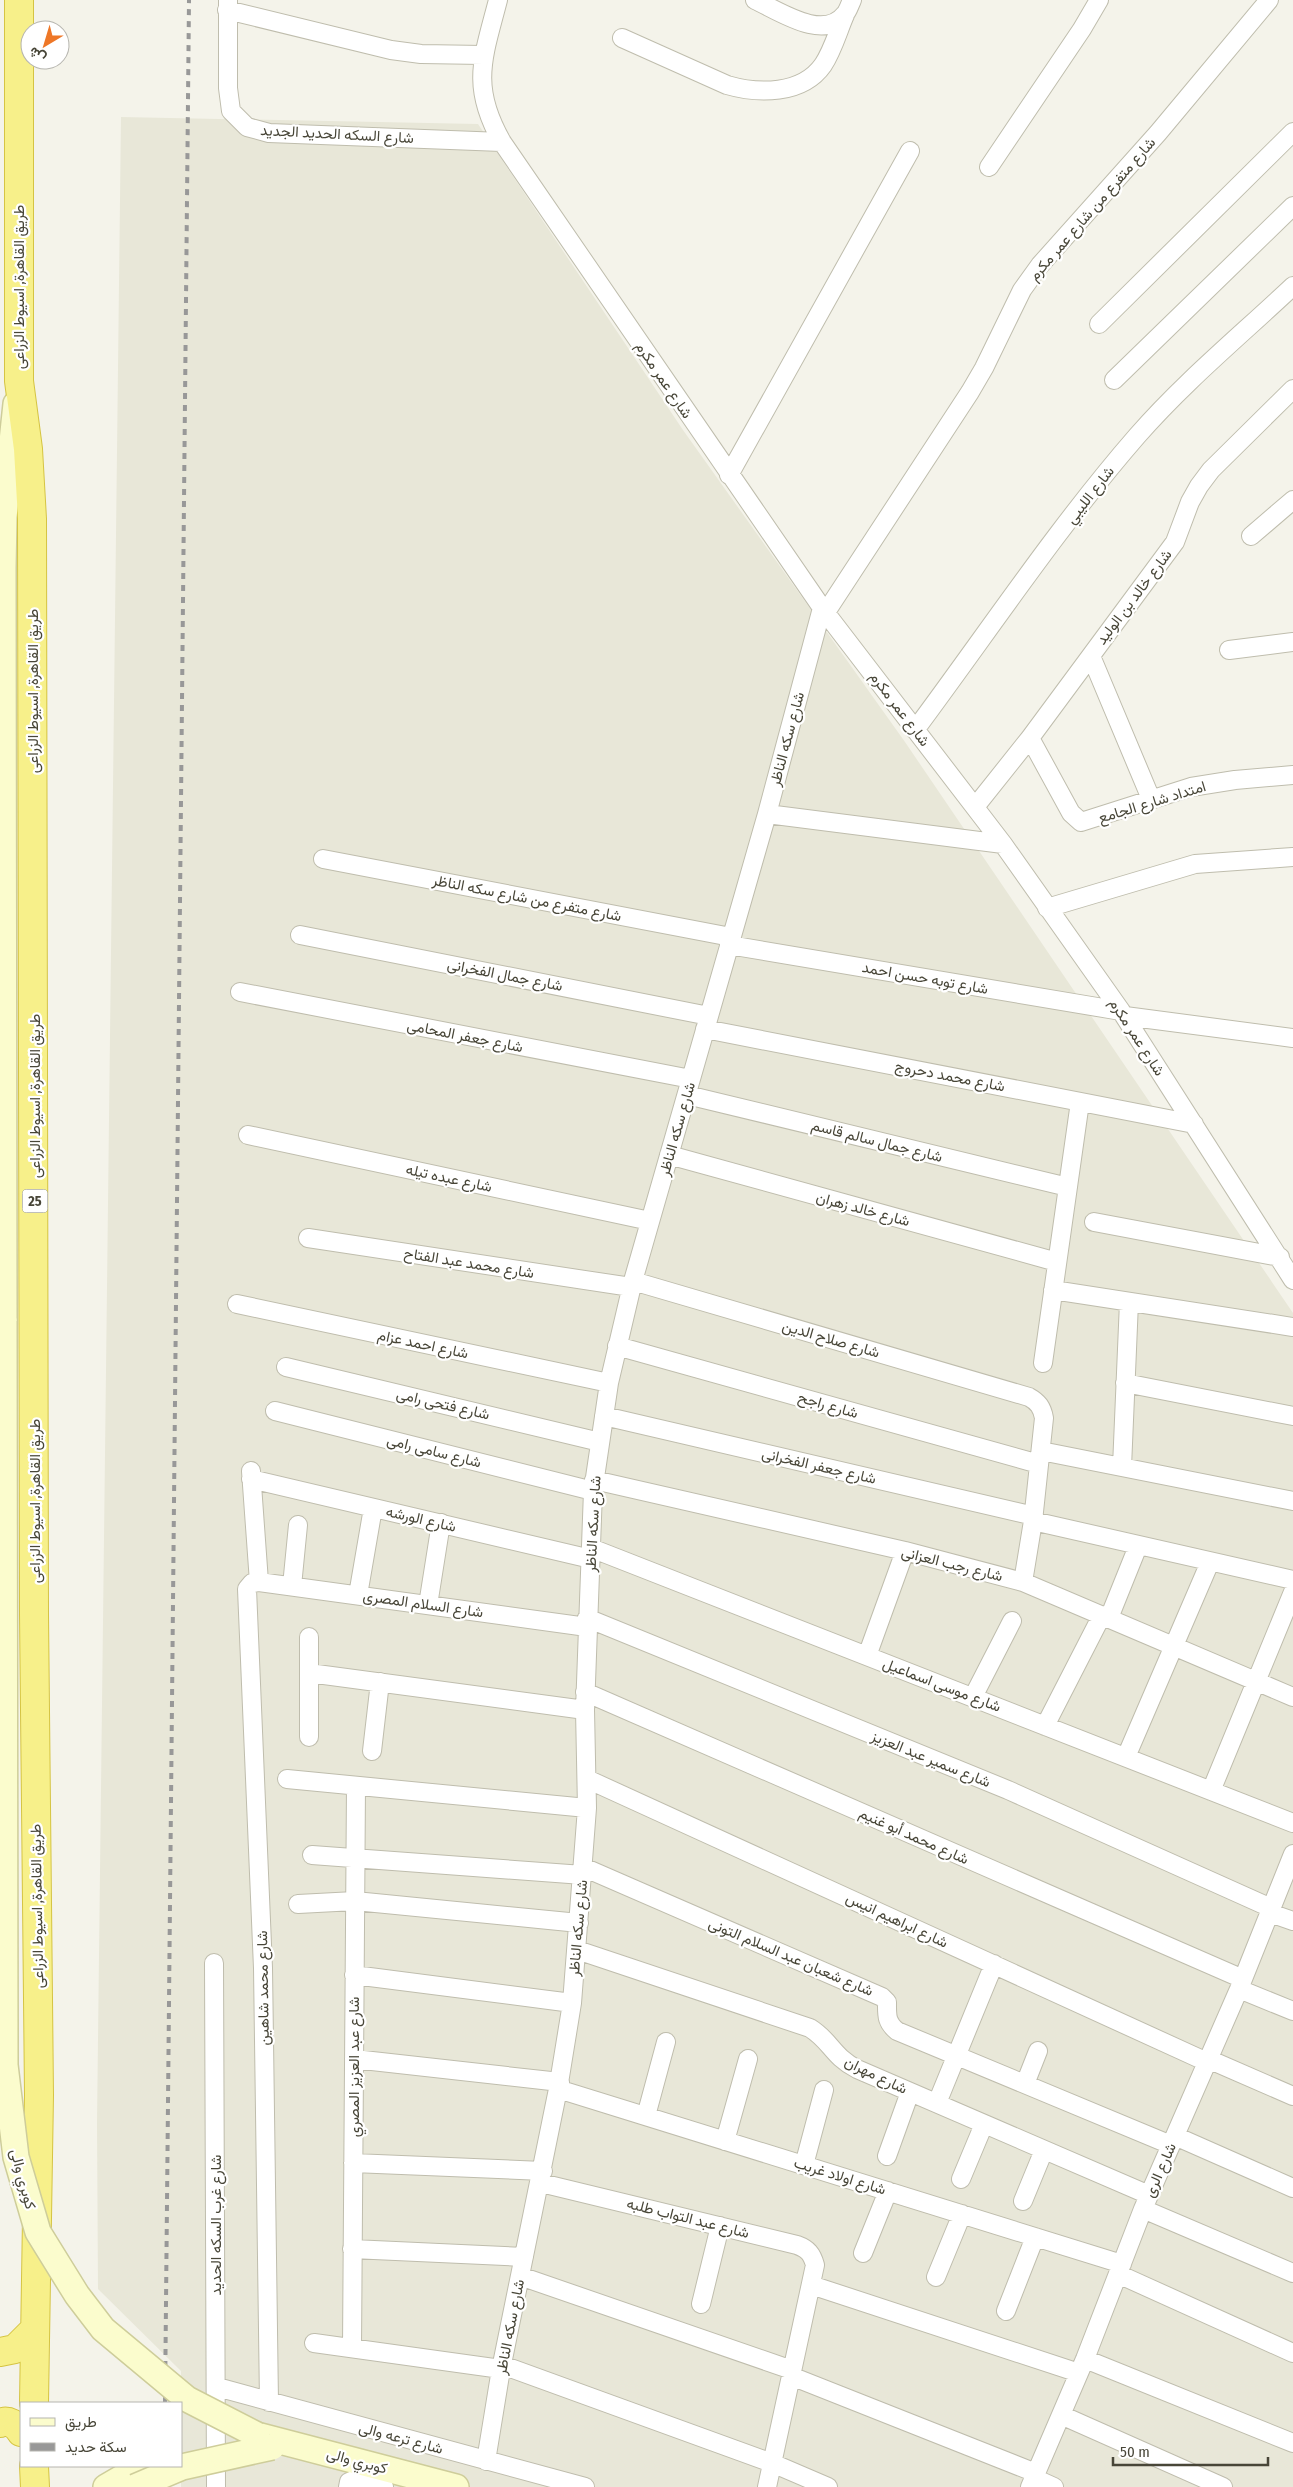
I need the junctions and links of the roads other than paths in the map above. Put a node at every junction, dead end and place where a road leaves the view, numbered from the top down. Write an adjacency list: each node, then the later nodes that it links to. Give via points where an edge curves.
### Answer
1 (19, 0): 18 (highway, طريق القاهرة, اسيوط الزراعى / 25)
2 (498, 0): 9 (street, شارع عمر مكرم)
3 (755, 0): 7 (street, via 814,27 831,25)
4 (1099, 0): 13 (street)
5 (1269, 0): 23 (street, شارع متفرع من شارع عمر مكرم, via 1040,265 1022,290 975,384)
6 (228, 5): 9 (street, via 390,50); 11 (street, شارع السكه الحديد الجديد, via 231,111 247,127 269,133)
7 (849, 8): 8 (street, via 819,70 798,84 781,90 744,90 727,85)
8 (622, 38)
9 (483, 55): 11 (street, شارع عمر مكرم, via 483,100 490,122)
10 (1293, 132): 16 (street)
11 (502, 142): 20 (street, شارع عمر مكرم)
12 (910, 151): 20 (street)
13 (989, 167)
14 (1293, 206): 17 (street)
15 (1293, 286): 27 (street, شارع الليبي, via 1132,442)
16 (1100, 324)
17 (1114, 380)
18 (19, 381): 166 (highway, طريق القاهرة, اسيوط الزراعى / 25, via 28,449 32,528 34,1614 39,2095); 182 (main road, كوبري والى, bridge, via 4,517 3,568 6,2074 16,2157 38,2232 77,2295 103,2329 187,2399)
19 (1293, 390): 26 (street, شارع خالد بن الوليد, via 1212,470 1190,502 1175,542)
20 (729, 475): 23 (street, شارع عمر مكرم)
21 (1293, 500): 22 (street)
22 (1251, 536)
23 (824, 610): 27 (street, شارع عمر مكرم); 32 (street, شارع سكه الناظر)
24 (1293, 642): 25 (street)
25 (1229, 650)
26 (1090, 656): 28 (street, شارع خالد بن الوليد); 30 (street)
27 (916, 730): 31 (street, شارع عمر مكرم)
28 (1030, 738): 30 (street, امتداد شارع الجامع, via 1075,819 1088,822); 31 (street, شارع خالد بن الوليد)
29 (1293, 775): 30 (street, امتداد شارع الجامع, via 1191,786)
30 (1151, 799)
31 (975, 807): 33 (street, شارع عمر مكرم)
32 (767, 814): 33 (street); 38 (street, شارع سكه الناظر)
33 (1003, 844): 36 (street, شارع عمر مكرم)
34 (1293, 857): 36 (street, via 1195,864)
35 (323, 859): 38 (street, شارع متفرع من شارع سكه الناظر)
36 (1047, 908): 40 (street, شارع عمر مكرم)
37 (300, 935): 41 (street, شارع جمال الفخرانى)
38 (730, 941): 40 (street, شارع توبه حسن احمد); 41 (street, شارع سكه الناظر)
39 (240, 992): 43 (street, شارع جعفر المحامى)
40 (1123, 1013): 42 (street, شارع توبه حسن احمد); 45 (street, شارع عمر مكرم)
41 (707, 1022): 43 (street, شارع سكه الناظر); 44 (street, شارع محمد دحروج)
42 (1293, 1038)
43 (689, 1087): 47 (street, شارع سكه الناظر); 48 (street, شارع جمال سالم قاسم)
44 (1080, 1102): 45 (street, شارع محمد دحروج); 48 (street)
45 (1194, 1124): 52 (street, شارع عمر مكرم)
46 (248, 1135): 49 (street, شارع عبده تيله)
47 (669, 1155): 49 (street, شارع سكه الناظر); 53 (street, شارع خالد زهران)
48 (1068, 1187): 53 (street)
49 (650, 1221): 55 (street, شارع سكه الناظر)
50 (1094, 1222): 52 (street)
51 (308, 1238): 55 (street, شارع محمد عبد الفتاح)
52 (1280, 1257): 54 (street, شارع عمر مكرم)
53 (1057, 1262): 56 (street)
54 (1293, 1280)
55 (632, 1284): 60 (street, شارع سكه الناظر); 69 (street, شارع صلاح الدين, via 1029,1397 1037,1402 1044,1418)
56 (1053, 1290): 57 (street); 61 (street)
57 (1129, 1302): 59 (street); 64 (street)
58 (237, 1304): 63 (street, شارع احمد عزام)
59 (1293, 1327)
60 (617, 1346): 63 (street, شارع سكه الناظر); 69 (street, شارع راجح)
61 (1043, 1363)
62 (286, 1367): 68 (street, شارع فتحى رامى)
63 (609, 1383): 66 (street, شارع سكه الناظر)
64 (1125, 1383): 67 (street); 70 (street)
65 (275, 1411): 71 (street, شارع سامى رامى)
66 (604, 1416): 68 (street, شارع سكه الناظر); 74 (street, شارع جعفر الفخرانى)
67 (1293, 1416)
68 (600, 1442): 71 (street, شارع سكه الناظر)
69 (1040, 1457): 70 (street, شارع راجح); 74 (street)
70 (1122, 1467): 72 (street, شارع راجح)
71 (594, 1485): 78 (street, شارع رجب العزانى); 79 (street, شارع سكه الناظر)
72 (1293, 1501)
73 (373, 1508): 75 (street, شارع الورشه); 82 (street, شارع الورشه, via 251,1475); 86 (street)
74 (1033, 1519): 77 (street, شارع جعفر الفخرانى); 83 (street)
75 (441, 1524): 79 (street, شارع الورشه); 87 (street)
76 (298, 1525): 84 (street)
77 (1138, 1546): 80 (street, شارع جعفر الفخرانى); 88 (street)
78 (905, 1551): 83 (street, شارع رجب العزانى); 93 (street)
79 (591, 1553): 90 (street, شارع سكه الناظر); 93 (street, شارع موسى اسماعيل)
80 (1210, 1562): 81 (street, شارع جعفر الفخرانى); 92 (street)
81 (1293, 1580)
82 (259, 1582): 84 (street, شارع السلام المصرى); 177 (street, شارع محمد شاهين, via 252,1583 246,1596 263,1968)
83 (1023, 1582): 88 (street, شارع رجب العزانى)
84 (292, 1586): 86 (street, شارع السلام المصرى)
85 (1293, 1592): 95 (street)
86 (358, 1595): 87 (street, شارع السلام المصرى)
87 (428, 1605): 90 (street, شارع السلام المصرى)
88 (1105, 1616): 92 (street, شارع رجب العزانى); 100 (street)
89 (1012, 1621): 97 (street)
90 (587, 1622): 99 (street, شارع سكه الناظر); 116 (street, شارع سمير عبد العزيز, via 1008,1790)
91 (309, 1637): 94 (street)
92 (1174, 1646): 95 (street, شارع رجب العزانى); 103 (street)
93 (868, 1656): 97 (street, شارع موسى اسماعيل)
94 (309, 1673): 96 (street, شارع محمد أبو غنيم); 101 (street)
95 (1256, 1681): 98 (street, شارع رجب العزانى); 107 (street)
96 (380, 1682): 99 (street, شارع محمد أبو غنيم); 102 (street)
97 (973, 1697): 100 (street, شارع موسى اسماعيل)
98 (1293, 1697)
99 (585, 1701): 104 (street, شارع سكه الناظر); 123 (street, شارع محمد أبو غنيم)
100 (1045, 1726): 103 (street, شارع موسى اسماعيل)
101 (309, 1737)
102 (372, 1751)
103 (1126, 1758): 107 (street, شارع موسى اسماعيل)
104 (587, 1779): 108 (street, شارع سكه الناظر); 121 (street, شارع ابراهيم انيس)
105 (287, 1780): 106 (street)
106 (356, 1786): 108 (street); 112 (street, شارع عبد العزيز المصري)
107 (1211, 1791): 109 (street, شارع موسى اسماعيل)
108 (587, 1808): 113 (street, شارع سكه الناظر)
109 (1293, 1823)
110 (1293, 1854): 116 (street, شارع الرى)
111 (312, 1855): 112 (street)
112 (355, 1858): 113 (street); 114 (street, شارع عبد العزيز المصري)
113 (583, 1871): 118 (street, شارع سكه الناظر); 128 (street, شارع شعبان عبد السلام التونى, via 882,1997 887,2002 890,2026)
114 (355, 1901): 115 (street); 118 (street); 122 (street, شارع عبد العزيز المصري)
115 (298, 1904)
116 (1270, 1910): 117 (street, شارع سمير عبد العزيز); 123 (street, شارع الرى)
117 (1293, 1921)
118 (579, 1923): 119 (street, شارع سكه الناظر)
119 (577, 1950): 124 (street, شارع سكه الناظر); 135 (street, شارع مهران, via 810,2028 824,2037 832,2052 844,2062)
120 (214, 1963): 174 (street, شارع غرب السكه الحديد)
121 (994, 1964): 128 (street); 131 (street, شارع ابراهيم انيس)
122 (354, 1975): 124 (street); 129 (street, شارع عبد العزيز المصري)
123 (1241, 1984): 125 (street, شارع محمد أبو غنيم); 131 (street, شارع الرى)
124 (572, 2003): 133 (street, شارع سكه الناظر)
125 (1293, 2010)
126 (666, 2042): 138 (street)
127 (1038, 2051): 132 (street)
128 (957, 2055): 132 (street, شارع شعبان عبد السلام التونى); 137 (street)
129 (354, 2059): 133 (street, شارع اولاد غريب); 145 (street, شارع عبد العزيز المصري)
130 (748, 2059): 141 (street)
131 (1208, 2061): 136 (street, شارع ابراهيم انيس); 142 (street, شارع الرى)
132 (1025, 2084): 142 (street, شارع شعبان عبد السلام التونى)
133 (559, 2086): 138 (street, شارع اولاد غريب); 147 (street, شارع سكه الناظر)
134 (824, 2090): 146 (street)
135 (910, 2092): 137 (street, شارع مهران); 144 (street)
136 (1293, 2096)
137 (937, 2104): 139 (street, شارع مهران)
138 (646, 2116): 141 (street, شارع اولاد غريب)
139 (984, 2124): 143 (street, شارع مهران); 148 (street)
140 (0, 2127): 176 (main road, كوبري والى, via 5,2159 28,2236 68,2301 96,2337)
141 (725, 2141): 146 (street, شارع اولاد غريب)
142 (1173, 2141): 149 (street, شارع شعبان عبد السلام التونى); 152 (street, شارع الرى)
143 (1044, 2150): 151 (street); 152 (street, شارع مهران)
144 (887, 2156)
145 (353, 2163): 147 (street, شارع عبد التواب طلبه); 156 (street, شارع عبد العزيز المصري)
146 (804, 2165): 150 (street, شارع اولاد غريب)
147 (542, 2177): 154 (street, شارع عبد التواب طلبه); 158 (street, شارع سكه الناظر)
148 (961, 2179)
149 (1293, 2188)
150 (888, 2191): 153 (street, شارع اولاد غريب); 157 (street)
151 (1023, 2201)
152 (1146, 2202): 159 (street, شارع الرى); 160 (street, شارع مهران)
153 (962, 2214): 155 (street, شارع اولاد غريب); 162 (street)
154 (720, 2226): 163 (street, شارع عبد التواب طلبه, via 806,2248 815,2265); 164 (street)
155 (1035, 2237): 159 (street, شارع اولاد غريب); 165 (street)
156 (352, 2250): 158 (street); 168 (street, شارع عبد العزيز المصري)
157 (863, 2253)
158 (524, 2257): 161 (street, شارع سكه الناظر)
159 (1120, 2269): 170 (street, شارع اولاد غريب); 171 (street, شارع الرى)
160 (1293, 2273)
161 (520, 2276): 172 (street, شارع سكه الناظر); 173 (street)
162 (936, 2277)
163 (812, 2280): 171 (street); 173 (street)
164 (701, 2304)
165 (1006, 2311)
166 (35, 2329): 169 (highway, via 15,2350); 175 (highway, طريق القاهرة, اسيوط الزراعى / 25)
167 (314, 2343): 168 (street)
168 (352, 2348): 172 (street)
169 (0, 2352)
170 (1293, 2353)
171 (1082, 2366): 179 (street, شارع الرى); 183 (street)
172 (501, 2367): 185 (street, شارع سكه الناظر); 186 (street)
173 (792, 2373): 186 (street); 189 (street)
174 (216, 2387): 177 (street, شارع ترعه والى); 194 (street, شارع غرب السكه الحديد)
175 (34, 2402)
176 (175, 2402)
177 (269, 2402): 185 (street, شارع ترعه والى)
178 (182, 2408): 182 (main road, كوبري والى)
179 (1061, 2415): 189 (street, شارع الرى); 202 (street)
180 (0, 2423): 181 (highway, via 10,2423)
181 (20, 2430)
182 (265, 2441): 184 (main road, كوبري والى); 193 (main road, كوبري والى, bridge, via 182,2467); 196 (main road, كوبري والى); 197 (main road, كوبري والى)
183 (1293, 2443)
184 (182, 2452)
185 (486, 2461): 198 (street, شارع ترعه والى)
186 (772, 2463): 199 (street); 200 (street)
187 (34, 2467): 191 (highway)
188 (140, 2467): 192 (main road)
189 (1033, 2479): 201 (street)
190 (352, 2483): 195 (street)
191 (35, 2487)
192 (106, 2487)
193 (135, 2487)
194 (216, 2487)
195 (384, 2487)
196 (433, 2487)
197 (456, 2487)
198 (585, 2487)
199 (767, 2487)
200 (828, 2487)
201 (1054, 2487)
202 (1222, 2487)

